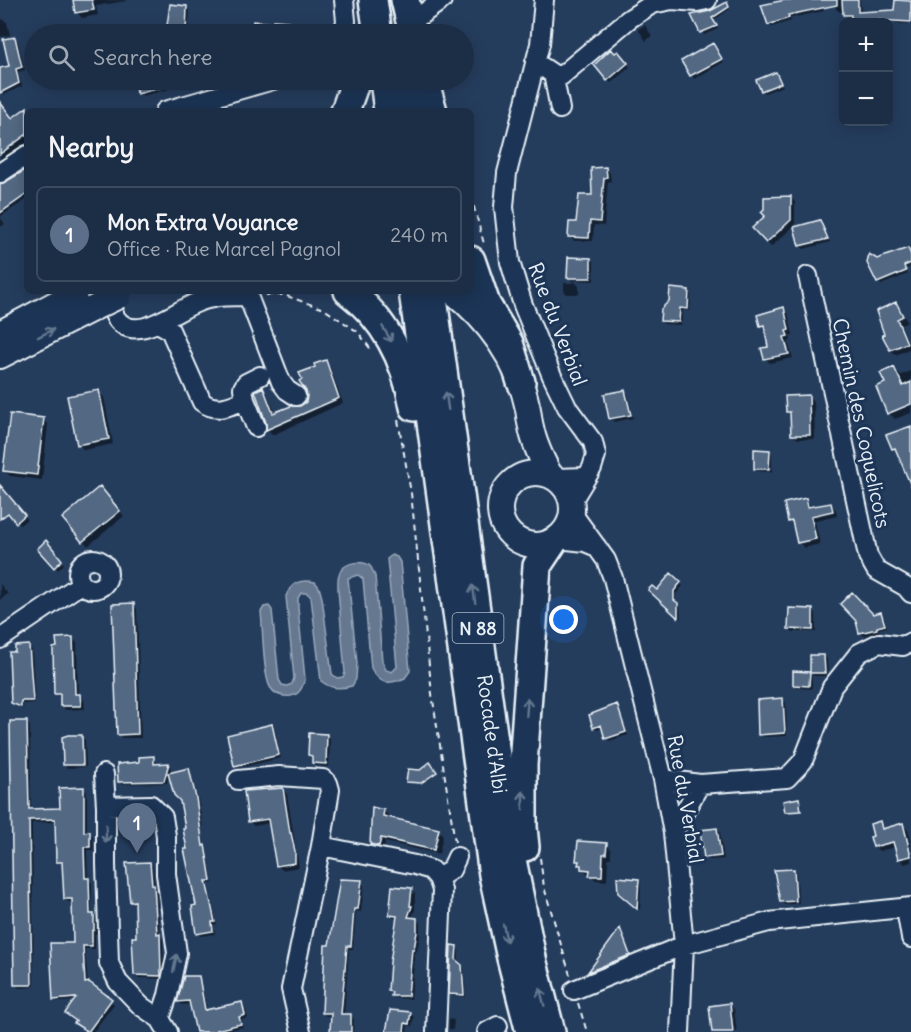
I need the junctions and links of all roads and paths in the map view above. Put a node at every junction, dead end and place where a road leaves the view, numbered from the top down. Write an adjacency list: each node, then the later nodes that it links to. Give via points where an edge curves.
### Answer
1 (344, 0): 10 (street)
2 (360, 0): 11 (highway)
3 (373, 0): 12 (highway)
4 (392, 0): 13 (highway)
5 (442, 0): 9 (street)
6 (544, 0): 14 (street, Rue du Verbial)
7 (672, 0): 8 (street); 15 (street, via 652,4 561,76)
8 (707, 0)
9 (413, 17)
10 (345, 24)
11 (361, 24)
12 (377, 24)
13 (396, 24)
14 (535, 62): 15 (street); 51 (street, Rue du Verbial, via 507,173 506,241 523,305 552,376 567,407 593,442 596,455)
15 (553, 74): 26 (street)
16 (238, 90): 21 (street)
17 (352, 90): 22 (highway)
18 (385, 90): 23 (highway)
19 (405, 90): 24 (highway)
20 (427, 90): 25 (highway)
21 (175, 108)
22 (346, 108)
23 (388, 108)
24 (408, 108)
25 (432, 108)
26 (560, 109)
27 (24, 157): 28 (street)
28 (0, 173)
29 (474, 269): 44 (highway, via 486,304 509,343)
30 (808, 276): 57 (street, Chemin des Coquelicots, via 867,556 876,570)
31 (114, 294): 38 (main road, bridge)
32 (119, 294): 39 (street, via 116,318 128,328)
33 (352, 294): 69 (highway, one-way to 69, via 382,325 411,388 451,655)
34 (413, 294): 69 (highway, Rocade d'Albi / N 88)
35 (432, 294): 74 (highway, Rocade d'Albi / N 88, one-way to 35, via 507,835)
36 (248, 296): 39 (street, via 199,301); 42 (path, via 284,295 324,309 358,332); 45 (street, via 281,382)
37 (460, 298): 44 (main road, via 496,336)
38 (86, 300): 40 (main road); 41 (main road, one-way to 38)
39 (158, 322): 46 (street, via 170,330 202,402 209,408 221,409)
40 (0, 333)
41 (0, 356)
42 (378, 359)
43 (260, 376): 46 (street, via 246,383)
44 (521, 382): 49 (main road)
45 (296, 396)
46 (245, 400): 48 (street)
47 (397, 412): 68 (path, via 411,493 432,694)
48 (256, 427)
49 (531, 429): 50 (main road); 52 (main road, via 526,455)
50 (553, 477): 51 (street); 52 (main road, via 530,472); 53 (main road, via 564,484)
51 (585, 477): 53 (street, Rue du Verbial)
52 (512, 480): 54 (main road, via 500,501 499,512 509,534 530,545)
53 (572, 507): 54 (main road, via 565,532); 55 (street, Rue du Verbial)
54 (555, 540): 55 (street); 74 (highway, one-way to 54, via 537,932 523,827 523,765 537,566)
55 (597, 547): 61 (street, Rue du Verbial, via 613,578)
56 (81, 584): 58 (street)
57 (911, 593)
58 (0, 639)
59 (911, 642): 63 (street, via 903,646 879,644 859,653 832,687 803,761 787,778)
60 (104, 774): 64 (street)
61 (663, 779): 63 (street); 65 (street, Rue du Verbial)
62 (238, 780): 66 (street, via 279,776 323,779 330,790)
63 (700, 784): 65 (street)
64 (106, 806): 76 (street, one-way to 76, via 109,963 118,982); 76 (street, one-way to 64, via 177,953 163,817 151,805)
65 (673, 832): 73 (street, Rue du Verbial)
66 (321, 846): 70 (street, via 415,865 431,870); 77 (street, via 291,989)
67 (539, 849): 75 (path, via 544,887)
68 (457, 857): 70 (street, via 451,870)
69 (493, 876): 79 (highway, Rocade d'Albi / N 88, one-way to 79)
70 (438, 878): 78 (street, via 442,890)
71 (908, 908): 72 (street); 73 (street, via 769,922)
72 (911, 938)
73 (684, 945): 75 (street); 82 (street, Rue du Verbial)
74 (533, 963): 80 (highway, Rocade d'Albi / N 88, one-way to 74)
75 (574, 990): 81 (path)
76 (164, 1026)
77 (301, 1032)
78 (436, 1032)
79 (530, 1032)
80 (551, 1032)
81 (587, 1032)
82 (680, 1032)

